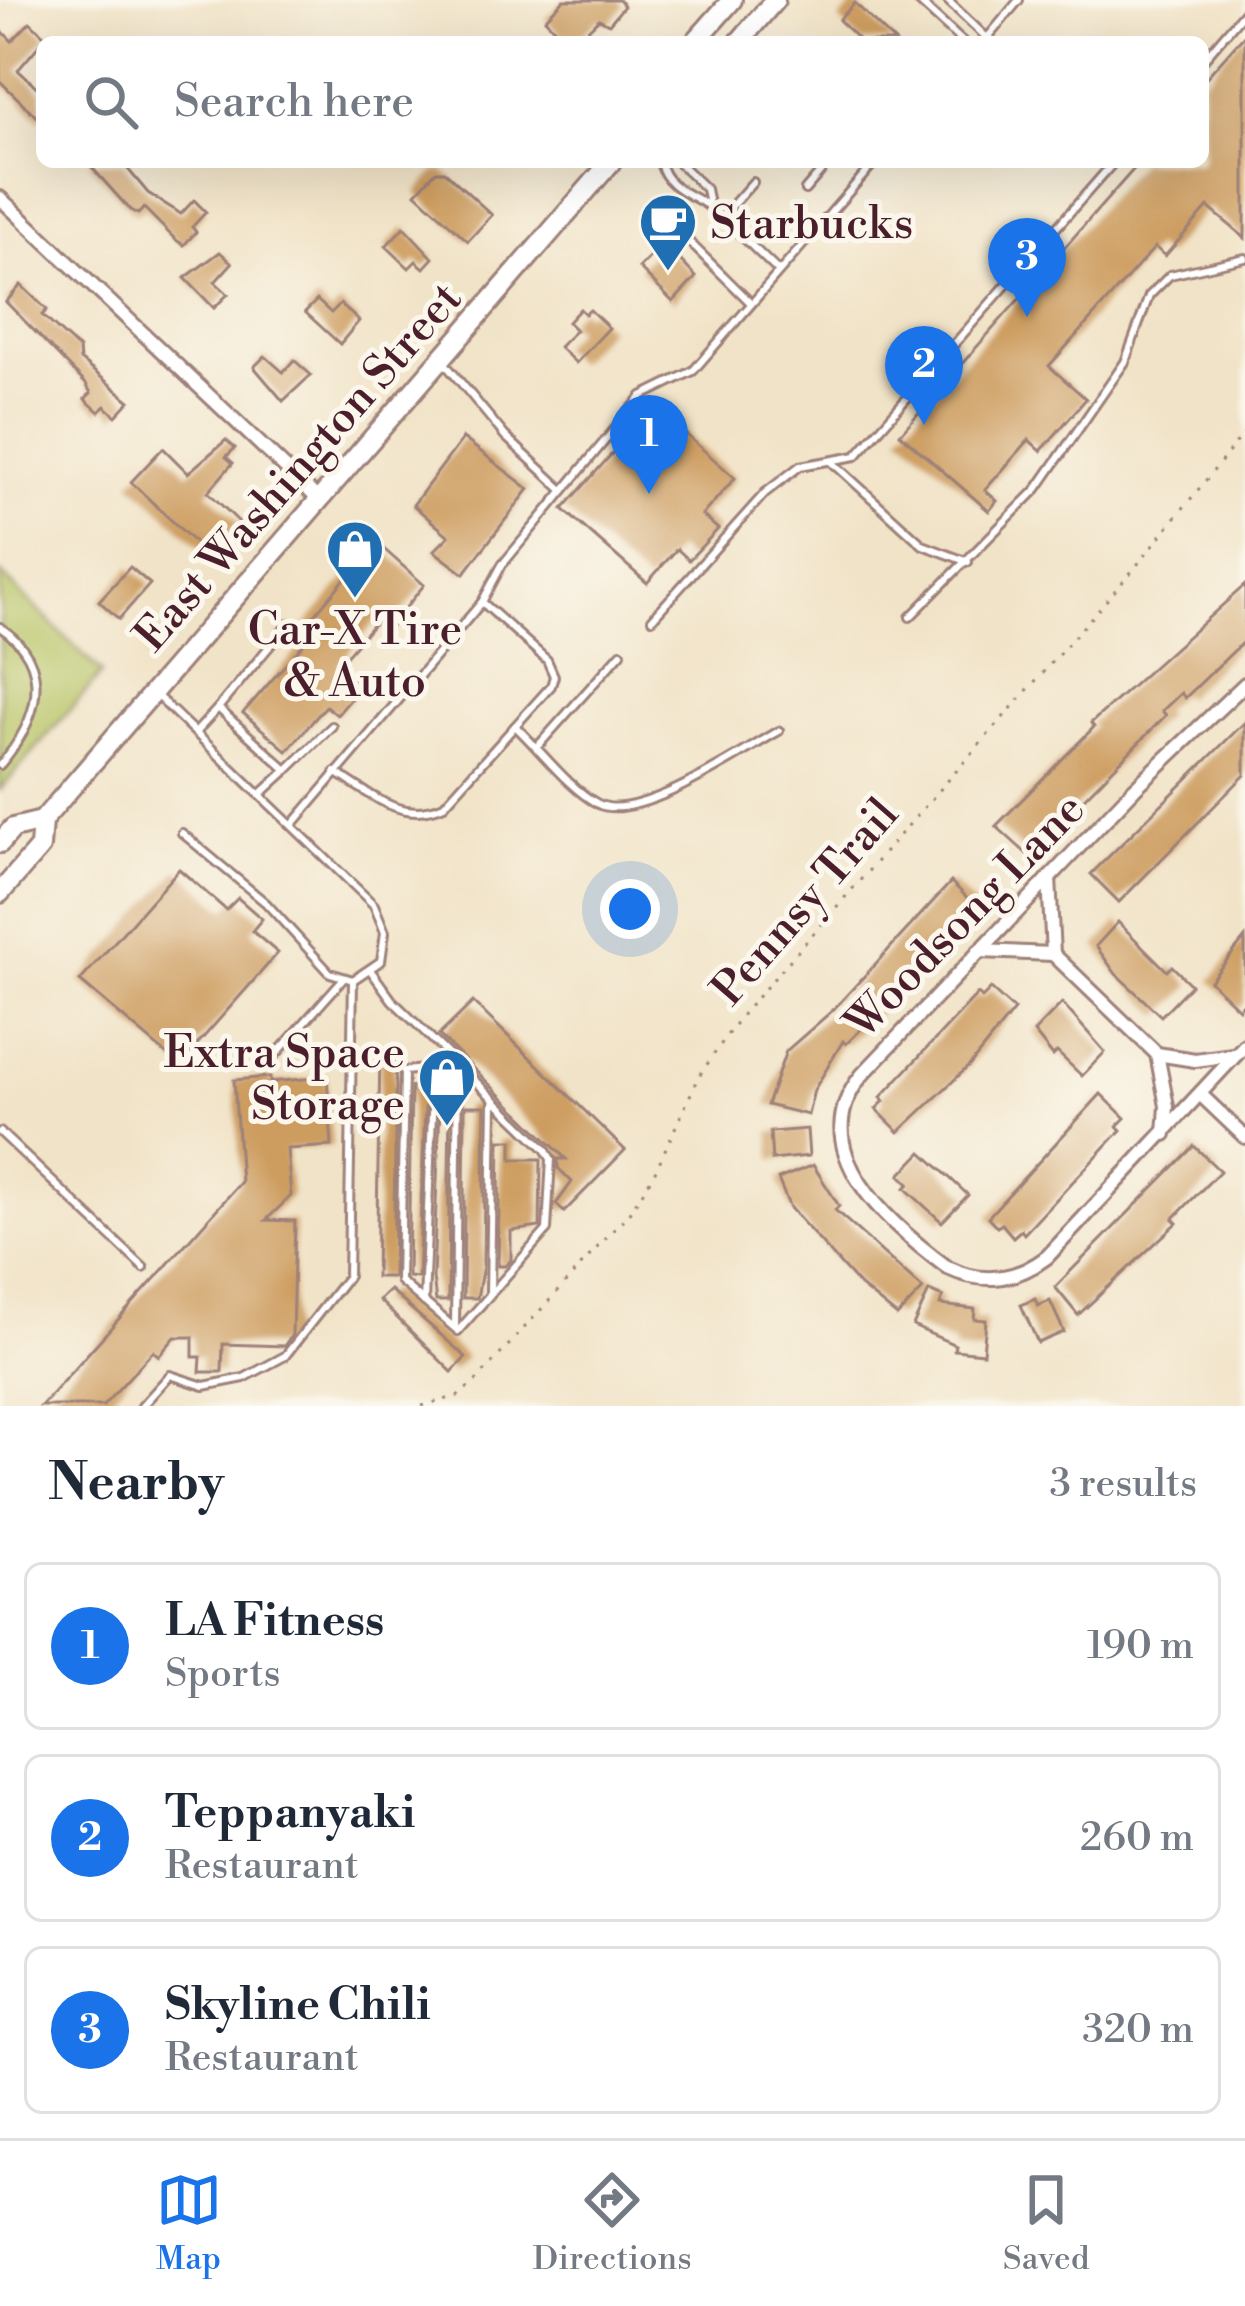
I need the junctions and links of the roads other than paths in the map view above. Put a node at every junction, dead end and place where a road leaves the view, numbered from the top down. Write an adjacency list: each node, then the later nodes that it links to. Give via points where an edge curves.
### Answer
1 (732, 0): 7 (main road)
2 (776, 0): 8 (main road)
3 (916, 0): 9 (lane)
4 (947, 0): 10 (lane)
5 (1019, 0): 11 (lane)
6 (1245, 11): 12 (lane)
7 (700, 36)
8 (744, 36)
9 (956, 36)
10 (982, 36)
11 (989, 36)
12 (1209, 53)
13 (606, 168): 28 (main road, East Washington Street)
14 (661, 168): 22 (lane, via 692,202)
15 (684, 168): 22 (lane, via 706,189)
16 (824, 168): 20 (lane)
17 (870, 168): 26 (lane)
18 (1109, 168): 29 (lane, via 856,456)
19 (754, 182): 24 (lane)
20 (805, 190)
21 (0, 198): 31 (street)
22 (709, 205): 24 (lane)
23 (655, 208): 27 (lane)
24 (722, 217): 26 (lane)
25 (1245, 259): 32 (lane, via 1170,275 1149,296 1102,400 1037,488)
26 (778, 271): 27 (lane)
27 (751, 303): 30 (lane, via 693,371 650,388)
28 (440, 357): 30 (lane); 31 (main road, East Washington Street)
29 (831, 460): 32 (lane, via 922,545); 35 (lane, via 800,466 765,493)
30 (563, 490): 33 (lane)
31 (317, 498): 40 (main road, East Washington Street)
32 (968, 562): 34 (lane)
33 (482, 602): 43 (lane, via 547,660 554,676); 49 (lane)
34 (910, 617)
35 (652, 619)
36 (289, 623): 41 (lane)
37 (0, 628): 47 (lane, via 23,648 38,689 32,717)
38 (621, 652): 46 (lane)
39 (1245, 684): 55 (street, Woodsong Lane)
40 (154, 692): 45 (lane); 51 (main road, East Washington Street)
41 (218, 708): 45 (lane); 48 (lane)
42 (332, 726): 48 (lane)
43 (514, 726): 46 (lane); 49 (lane, via 444,805 423,815 398,811)
44 (779, 731): 46 (lane, via 623,809 599,804)
45 (196, 732): 50 (lane)
46 (538, 747)
47 (0, 765)
48 (287, 770): 50 (lane)
49 (335, 772): 52 (lane)
50 (261, 793): 52 (lane)
51 (42, 820): 54 (main road, East Washington Street, via 13,828); 56 (main road, East Washington Street, via 40,847)
52 (294, 823): 59 (lane, via 374,905 385,947)
53 (182, 833): 60 (lane, via 266,903 330,973)
54 (0, 843)
55 (1049, 878): 57 (street, Woodsong Lane); 58 (street)
56 (0, 893)
57 (980, 951): 58 (street); 69 (street, Woodsong Lane, via 862,1075 844,1107 840,1136 850,1172 900,1224 964,1276 1023,1273 1048,1257)
58 (1053, 953): 62 (street)
59 (371, 971): 60 (lane); 64 (lane)
60 (348, 979): 63 (lane); 75 (lane, via 348,1276 284,1356 244,1378 204,1386 170,1375)
61 (1241, 1050): 62 (street, via 1195,1060); 66 (street)
62 (1157, 1054): 69 (street)
63 (271, 1060)
64 (458, 1066): 65 (lane); 67 (lane); 74 (lane)
65 (434, 1068): 73 (lane); 73 (lane, via 404,1071 400,1281)
66 (1201, 1095): 69 (street); 70 (street)
67 (493, 1100): 72 (lane); 72 (lane, via 551,1160 551,1218)
68 (0, 1132): 71 (lane)
69 (1165, 1134)
70 (1245, 1137)
71 (144, 1268)
72 (490, 1297): 74 (lane)
73 (424, 1302): 74 (lane)
74 (454, 1328)
75 (142, 1406)

